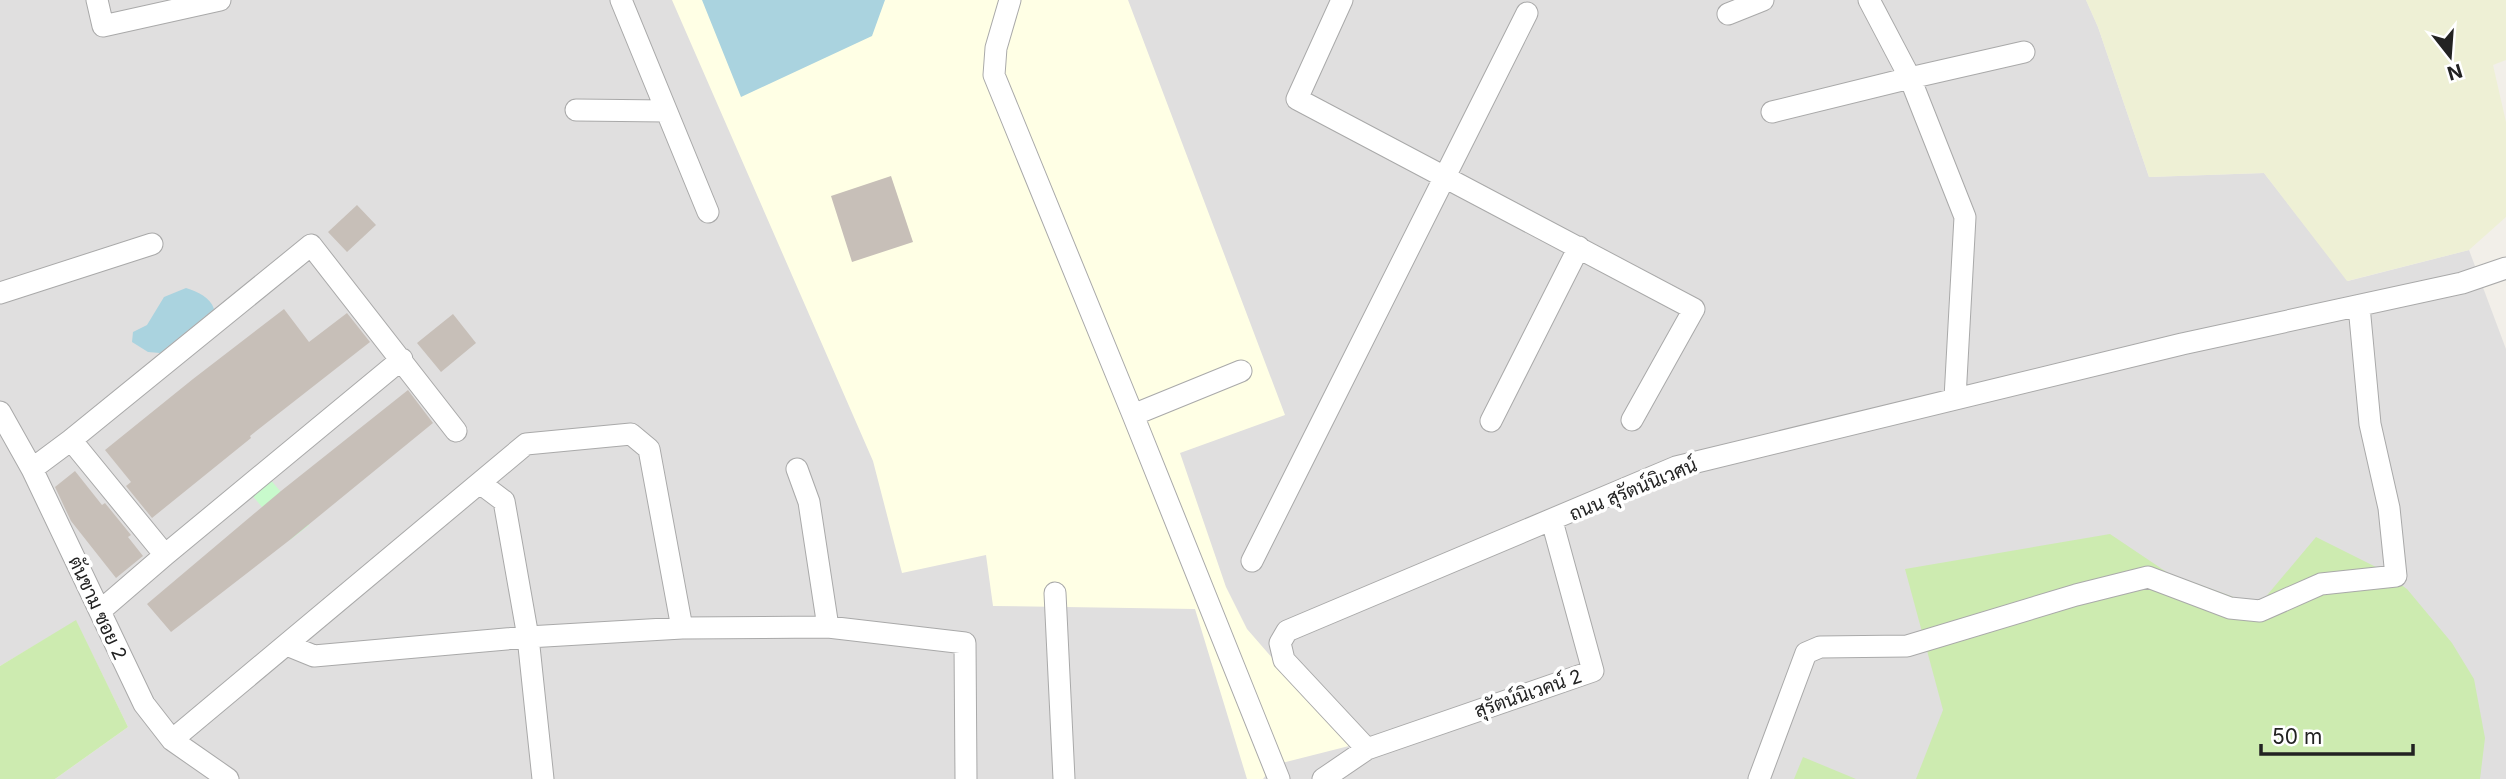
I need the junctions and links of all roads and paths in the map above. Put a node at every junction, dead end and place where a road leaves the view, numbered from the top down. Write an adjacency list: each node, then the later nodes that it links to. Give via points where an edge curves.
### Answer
1 (97, 0): 2 (street, via 103,26)
2 (220, 0)
3 (621, 0): 13 (street)
4 (1010, 0): 26 (street, via 993,75)
5 (1342, 0): 15 (street, via 1297,99)
6 (1763, 0): 9 (street)
7 (1869, 0): 11 (street)
8 (1527, 13): 15 (street)
9 (1728, 13)
10 (2024, 52): 11 (street)
11 (1910, 78): 14 (street); 24 (street, via 1965,217)
12 (576, 110): 13 (street)
13 (666, 111): 16 (street)
14 (1772, 112)
15 (1445, 176): 18 (street); 36 (street)
16 (708, 212)
17 (152, 244): 20 (street)
18 (1579, 247): 27 (street, via 1694,309); 28 (street)
19 (2506, 268): 21 (street, ถนน สุรัตน์นิเวศน์, via 2462,283)
20 (0, 293)
21 (2359, 306): 24 (street, ถนน สุรัตน์นิเวศน์); 51 (street, via 2370,425 2389,508 2396,576 2321,584 2260,611 2230,608 2148,577 1907,646 1820,647 1805,653)
22 (402, 359): 29 (street); 30 (street, via 311,245); 35 (street)
23 (1241, 371): 26 (street)
24 (1955, 398): 34 (street, ถนน สุรัตน์นิเวศน์, via 1675,467)
25 (0, 412): 31 (street, ตันขาม ซอย 2)
26 (1133, 415): 49 (street)
27 (1632, 420)
28 (1491, 421)
29 (456, 431)
30 (71, 440): 31 (street); 35 (street)
31 (32, 469): 38 (street, ตันขาม ซอย 2)
32 (797, 469): 39 (street, via 809,502)
33 (480, 484): 40 (street, via 526,444 631,434 649,449); 41 (street, via 504,501); 42 (street)
34 (1552, 521): 44 (street, สุรัตน์นิเวคน์ 2, via 1593,671); 44 (street, ถนน สุรัตน์นิเวศน์, via 1287,631 1280,643 1284,660)
35 (165, 555): 38 (street)
36 (1252, 561)
37 (1055, 593): 48 (street)
38 (100, 611): 43 (street, ตันขาม ซอย 2, via 144,704)
39 (828, 626): 40 (street); 47 (street, via 965,643)
40 (682, 628): 41 (street)
41 (528, 637): 42 (street, via 314,656); 46 (street)
42 (288, 645): 43 (street)
43 (172, 740): 45 (street, ตันขาม ซอย 2)
44 (1367, 749): 50 (street, สุรัตน์นิเวคน์ 2)
45 (228, 779)
46 (543, 779)
47 (966, 779)
48 (1064, 779)
49 (1279, 779)
50 (1322, 779)
51 (1759, 779)

